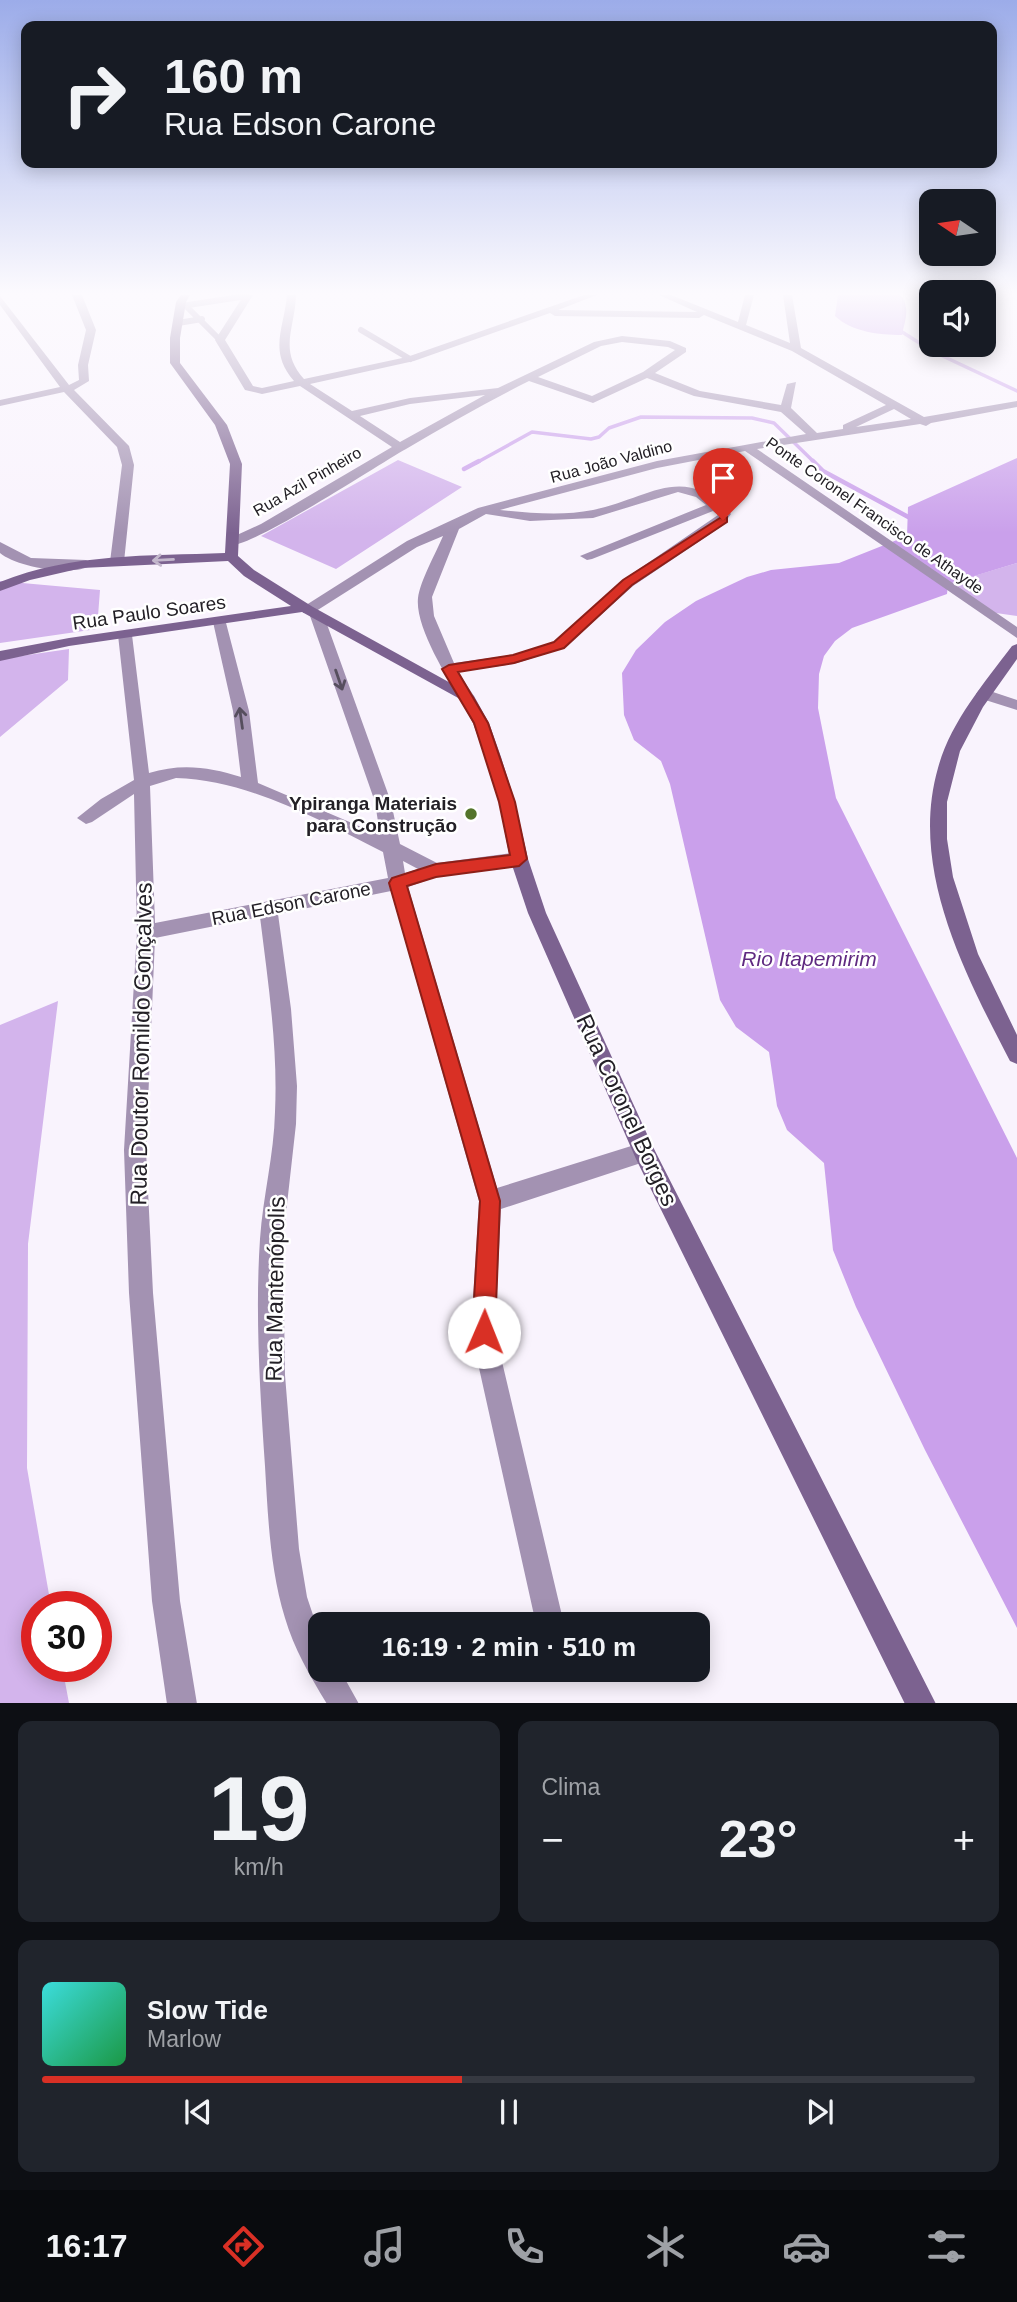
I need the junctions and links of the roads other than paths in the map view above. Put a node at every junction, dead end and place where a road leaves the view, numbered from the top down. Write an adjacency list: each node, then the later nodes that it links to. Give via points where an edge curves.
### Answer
1 (56, 374): 14 (street)
2 (84, 374): 14 (street, via 84,381)
3 (184, 374): 29 (main road, via 221,425 236,464)
4 (241, 374): 12 (street, via 249,387 262,390)
5 (295, 374): 12 (street, Rua Azil Pinheiro)
6 (340, 374): 12 (street)
7 (538, 374): 11 (street, Rua Azil Pinheiro)
8 (646, 374): 11 (street, via 589,400)
9 (648, 374): 19 (street, via 698,394)
10 (841, 374): 18 (street)
11 (530, 378): 15 (street, Rua Azil Pinheiro)
12 (302, 383): 20 (street, Rua Azil Pinheiro)
13 (792, 384): 19 (street)
14 (67, 389): 16 (street); 33 (street, via 112,432 127,455 127,483)
15 (503, 390): 20 (street, via 410,401); 24 (street, Rua Azil Pinheiro)
16 (0, 403)
17 (1017, 404): 21 (street, Rua João Valdino)
18 (895, 405): 21 (street); 22 (street, Rua João Valdino)
19 (785, 409): 23 (street)
20 (349, 415): 24 (street, Rua Azil Pinheiro)
21 (926, 423): 22 (street, Rua João Valdino)
22 (833, 433): 23 (street, Rua João Valdino)
23 (815, 437): 25 (street, Rua João Valdino)
24 (400, 447): 29 (street, Rua Azil Pinheiro, via 265,527)
25 (749, 449): 27 (street, Rua João Valdino, via 672,461); 37 (street, Ponte Coronel Francisco de Athayde)
26 (716, 505): 27 (street, via 692,490 678,488 593,514 508,516); 31 (street); 41 (street, via 724,513 723,520 628,583 559,645 514,659)
27 (482, 511): 28 (street)
28 (453, 527): 35 (street, via 429,536); 41 (street, Rua Coronel Borges, via 425,597 427,616)
29 (231, 542): 32 (main road)
30 (0, 546): 33 (street, via 25,561)
31 (587, 556)
32 (231, 557): 33 (main road, one-way to 33); 35 (main road)
33 (110, 563): 34 (main road, via 30,575)
34 (0, 587)
35 (310, 611): 36 (main road, Rua Paulo Soares); 43 (main road); 48 (street, one-way to 48, via 383,802)
36 (220, 622): 38 (main road, Rua Paulo Soares); 46 (street, one-way to 36, via 241,711)
37 (1017, 634)
38 (125, 635): 40 (main road, Rua Paulo Soares); 45 (street, Rua Doutor Romildo Gonçalves)
39 (1017, 649): 42 (main road)
40 (0, 656)
41 (449, 669): 43 (street, Rua Coronel Borges)
42 (984, 694): 44 (street); 54 (main road, via 945,770 939,808 941,852 950,903 968,952 986,999)
43 (466, 696): 49 (main road, Rua Coronel Borges, via 493,757)
44 (1017, 705)
45 (142, 781): 46 (street, via 195,771); 47 (street); 53 (street, Rua Doutor Romildo Gonçalves)
46 (250, 786): 48 (street)
47 (86, 818)
48 (393, 848): 50 (street); 51 (street)
49 (519, 859): 50 (street, Rua Edson Carone); 55 (main road, Rua Coronel Borges, via 537,913)
50 (436, 870): 51 (street, Rua Edson Carone)
51 (398, 883): 52 (street, Rua Edson Carone); 56 (street)
52 (268, 906): 53 (street, Rua Edson Carone); 58 (street, Rua Mantenópolis, via 286,1070 270,1297 273,1402 288,1574 298,1622)
53 (146, 932): 60 (street, Rua Doutor Romildo Gonçalves, via 135,1150 141,1293 166,1601)
54 (1017, 1055)
55 (643, 1152): 56 (street); 62 (main road, Rua Coronel Borges)
56 (490, 1201): 57 (street, via 484,1332)
57 (547, 1612)
58 (308, 1641)
59 (331, 1682): 61 (street, Rua Mantenópolis)
60 (182, 1703)
61 (344, 1703)
62 (921, 1703)

